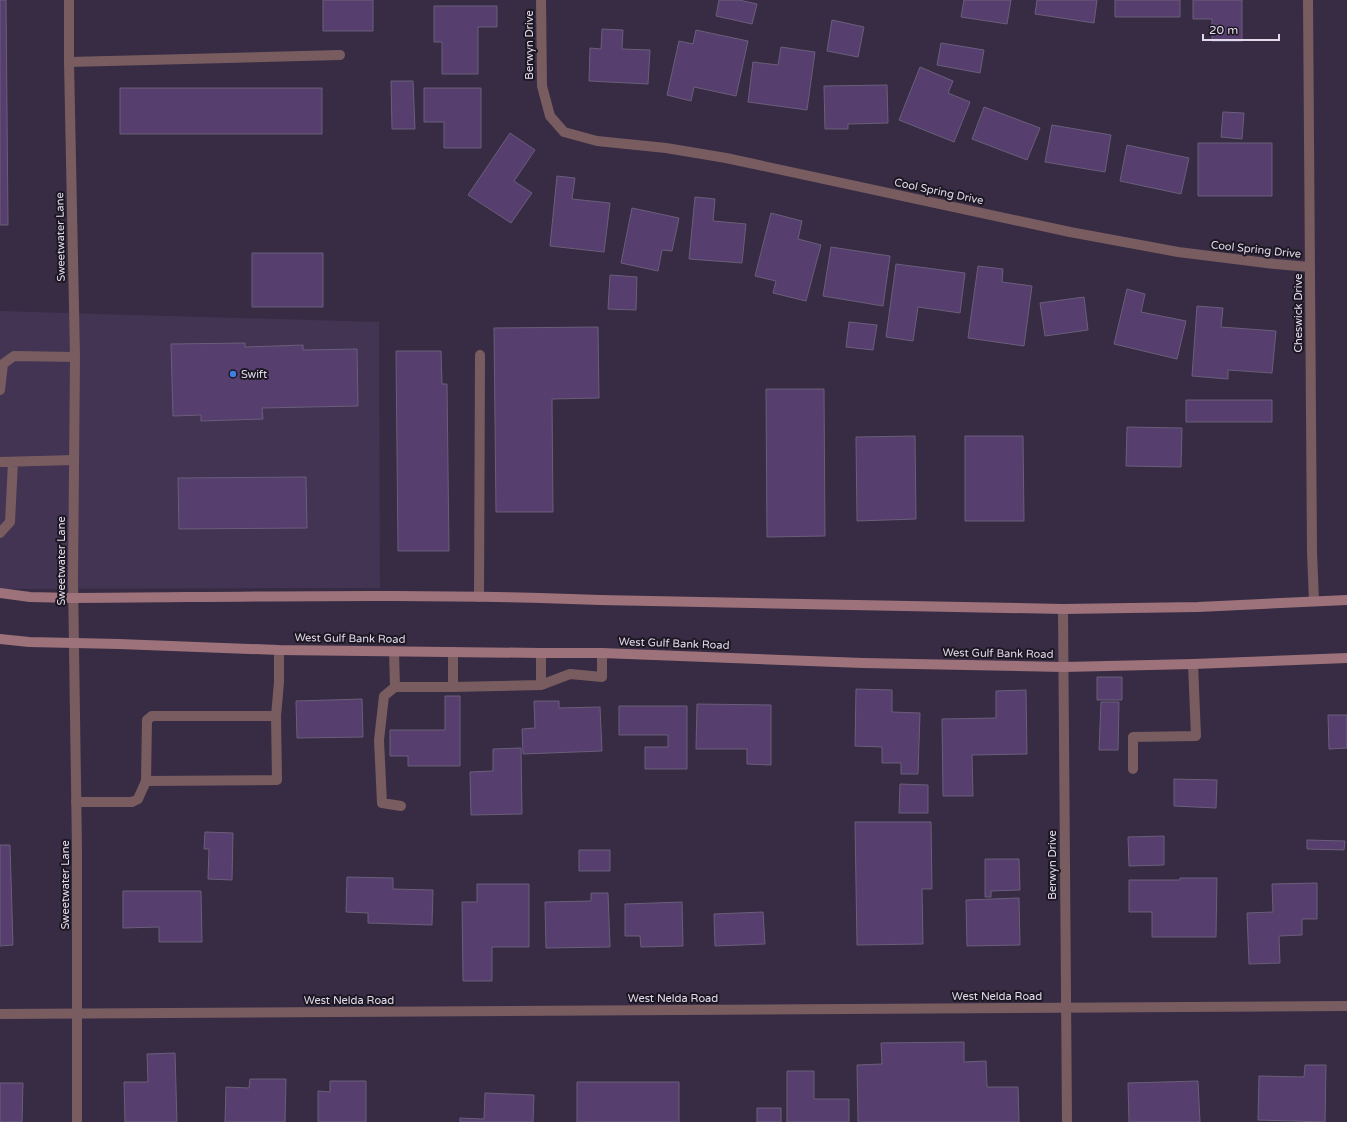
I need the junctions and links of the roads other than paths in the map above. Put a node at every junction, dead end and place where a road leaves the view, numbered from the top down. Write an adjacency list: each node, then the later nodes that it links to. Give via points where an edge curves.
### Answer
1 (69, 0): 5 (street, Sweetwater Lane)
2 (541, 0): 6 (street, Berwyn Drive, via 542,86 550,116)
3 (1308, 0): 7 (street, Cheswick Drive)
4 (340, 55): 5 (street)
5 (68, 62): 9 (street, Sweetwater Lane)
6 (564, 132): 7 (street, Cool Spring Drive, via 597,141 666,148 726,158 1070,232 1178,252)
7 (1310, 267): 19 (street, Cheswick Drive)
8 (480, 354): 16 (street)
9 (75, 357): 10 (street, via 14,356 3,364); 11 (street, Sweetwater Lane)
10 (0, 390)
11 (74, 460): 13 (street); 17 (street, Sweetwater Lane)
12 (0, 462): 13 (street)
13 (13, 462): 14 (street, via 10,522)
14 (0, 533)
15 (0, 593): 17 (main road)
16 (479, 597): 17 (main road, via 332,595); 20 (main road)
17 (73, 598): 22 (street, Sweetwater Lane)
18 (1347, 600): 19 (main road)
19 (1314, 601): 20 (main road, via 1198,607)
20 (1063, 609): 30 (street, Berwyn Drive)
21 (0, 639): 22 (main road, West Gulf Bank Road)
22 (73, 642): 23 (main road, West Gulf Bank Road); 37 (street, Sweetwater Lane)
23 (279, 650): 24 (main road, West Gulf Bank Road); 34 (street)
24 (394, 651): 25 (main road, West Gulf Bank Road); 32 (street)
25 (453, 652): 27 (main road, West Gulf Bank Road); 33 (street)
26 (602, 652): 27 (main road, West Gulf Bank Road); 30 (main road, West Gulf Bank Road); 31 (street, via 602,677 570,674)
27 (541, 653): 31 (street)
28 (1347, 658): 29 (main road, West Gulf Bank Road)
29 (1193, 664): 30 (main road, West Gulf Bank Road); 35 (street, via 1196,736 1133,737)
30 (1064, 667): 40 (street, Berwyn Drive)
31 (541, 685): 33 (street)
32 (395, 687): 33 (street); 38 (street, via 384,696 379,740 382,803)
33 (453, 688)
34 (276, 716): 36 (street, via 152,716 147,720); 36 (street, via 277,780)
35 (1133, 769)
36 (146, 782): 37 (street, via 138,799 132,802)
37 (76, 802): 41 (street, Sweetwater Lane)
38 (400, 806)
39 (1347, 1006): 40 (street, West Nelda Road)
40 (1065, 1007): 41 (street, West Nelda Road); 44 (street, Berwyn Drive)
41 (77, 1013): 42 (street, West Nelda Road); 43 (street, Sweetwater Lane)
42 (0, 1014)
43 (77, 1122)
44 (1066, 1122)

